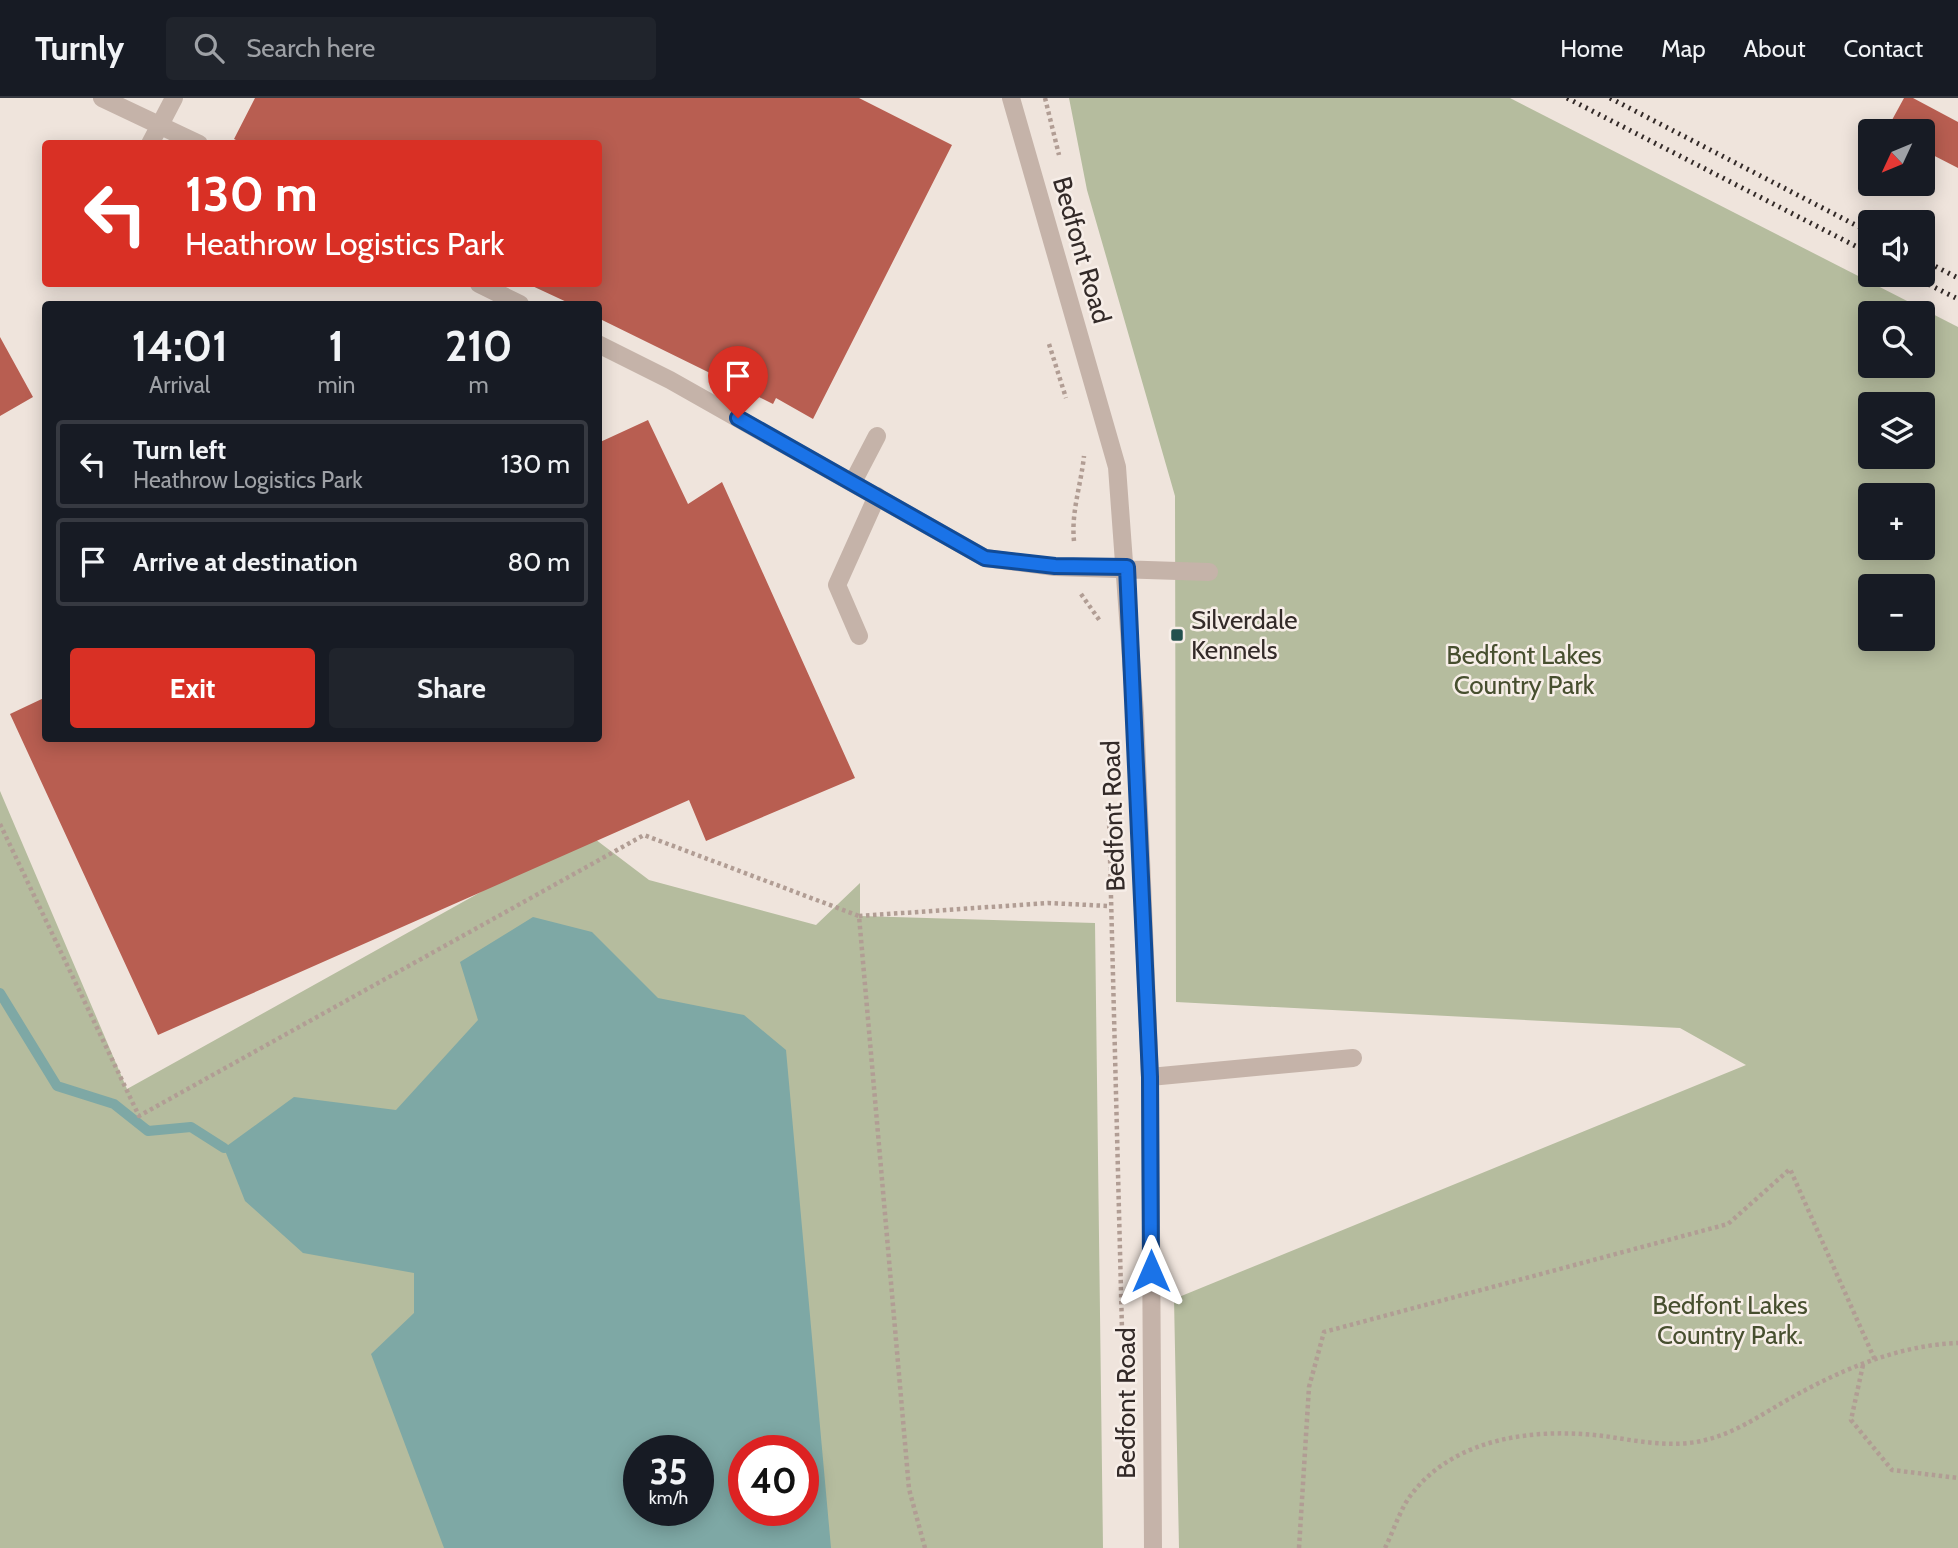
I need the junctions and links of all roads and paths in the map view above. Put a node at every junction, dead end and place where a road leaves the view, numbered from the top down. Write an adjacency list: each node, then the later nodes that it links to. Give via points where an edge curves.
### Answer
1 (102, 98): 4 (street)
2 (174, 98): 4 (street)
3 (1012, 98): 17 (street, Bedfont Road, via 1117,467)
4 (159, 125): 5 (street); 6 (street)
5 (152, 140)
6 (191, 140)
7 (485, 287): 8 (street)
8 (514, 301)
9 (1049, 344): 11 (path)
10 (602, 346): 14 (street)
11 (1069, 406)
12 (877, 436): 14 (street)
13 (1080, 443): 16 (path, via 1084,455 1081,485 1072,521)
14 (853, 482): 15 (street)
15 (877, 496): 16 (street, via 985,558); 20 (street, via 837,585)
16 (1076, 567): 17 (street); 19 (path, via 1082,598)
17 (1127, 567): 18 (street); 26 (street, Bedfont Road)
18 (1209, 572)
19 (1101, 625)
20 (859, 636)
21 (1109, 811): 23 (path, Bedfont Road)
22 (0, 824): 24 (path, via 139,1116 644,835)
23 (1109, 906): 24 (path, via 1048,903); 27 (path, Bedfont Road)
24 (859, 916): 32 (path, via 909,1489)
25 (1353, 1058): 26 (street)
26 (1150, 1077): 33 (street, Bedfont Road)
27 (1122, 1336)
28 (1958, 1343): 29 (path, via 1935,1344)
29 (1875, 1360): 30 (path); 34 (path, via 1790,1169 1728,1224 1324,1332 1309,1388)
30 (1863, 1364): 31 (path, via 1851,1420 1892,1470); 35 (path, via 1800,1393 1743,1427 1706,1440 1655,1443 1542,1432 1502,1438 1450,1460 1413,1492)
31 (1958, 1478)
32 (925, 1548)
33 (1153, 1548)
34 (1299, 1548)
35 (1385, 1548)

